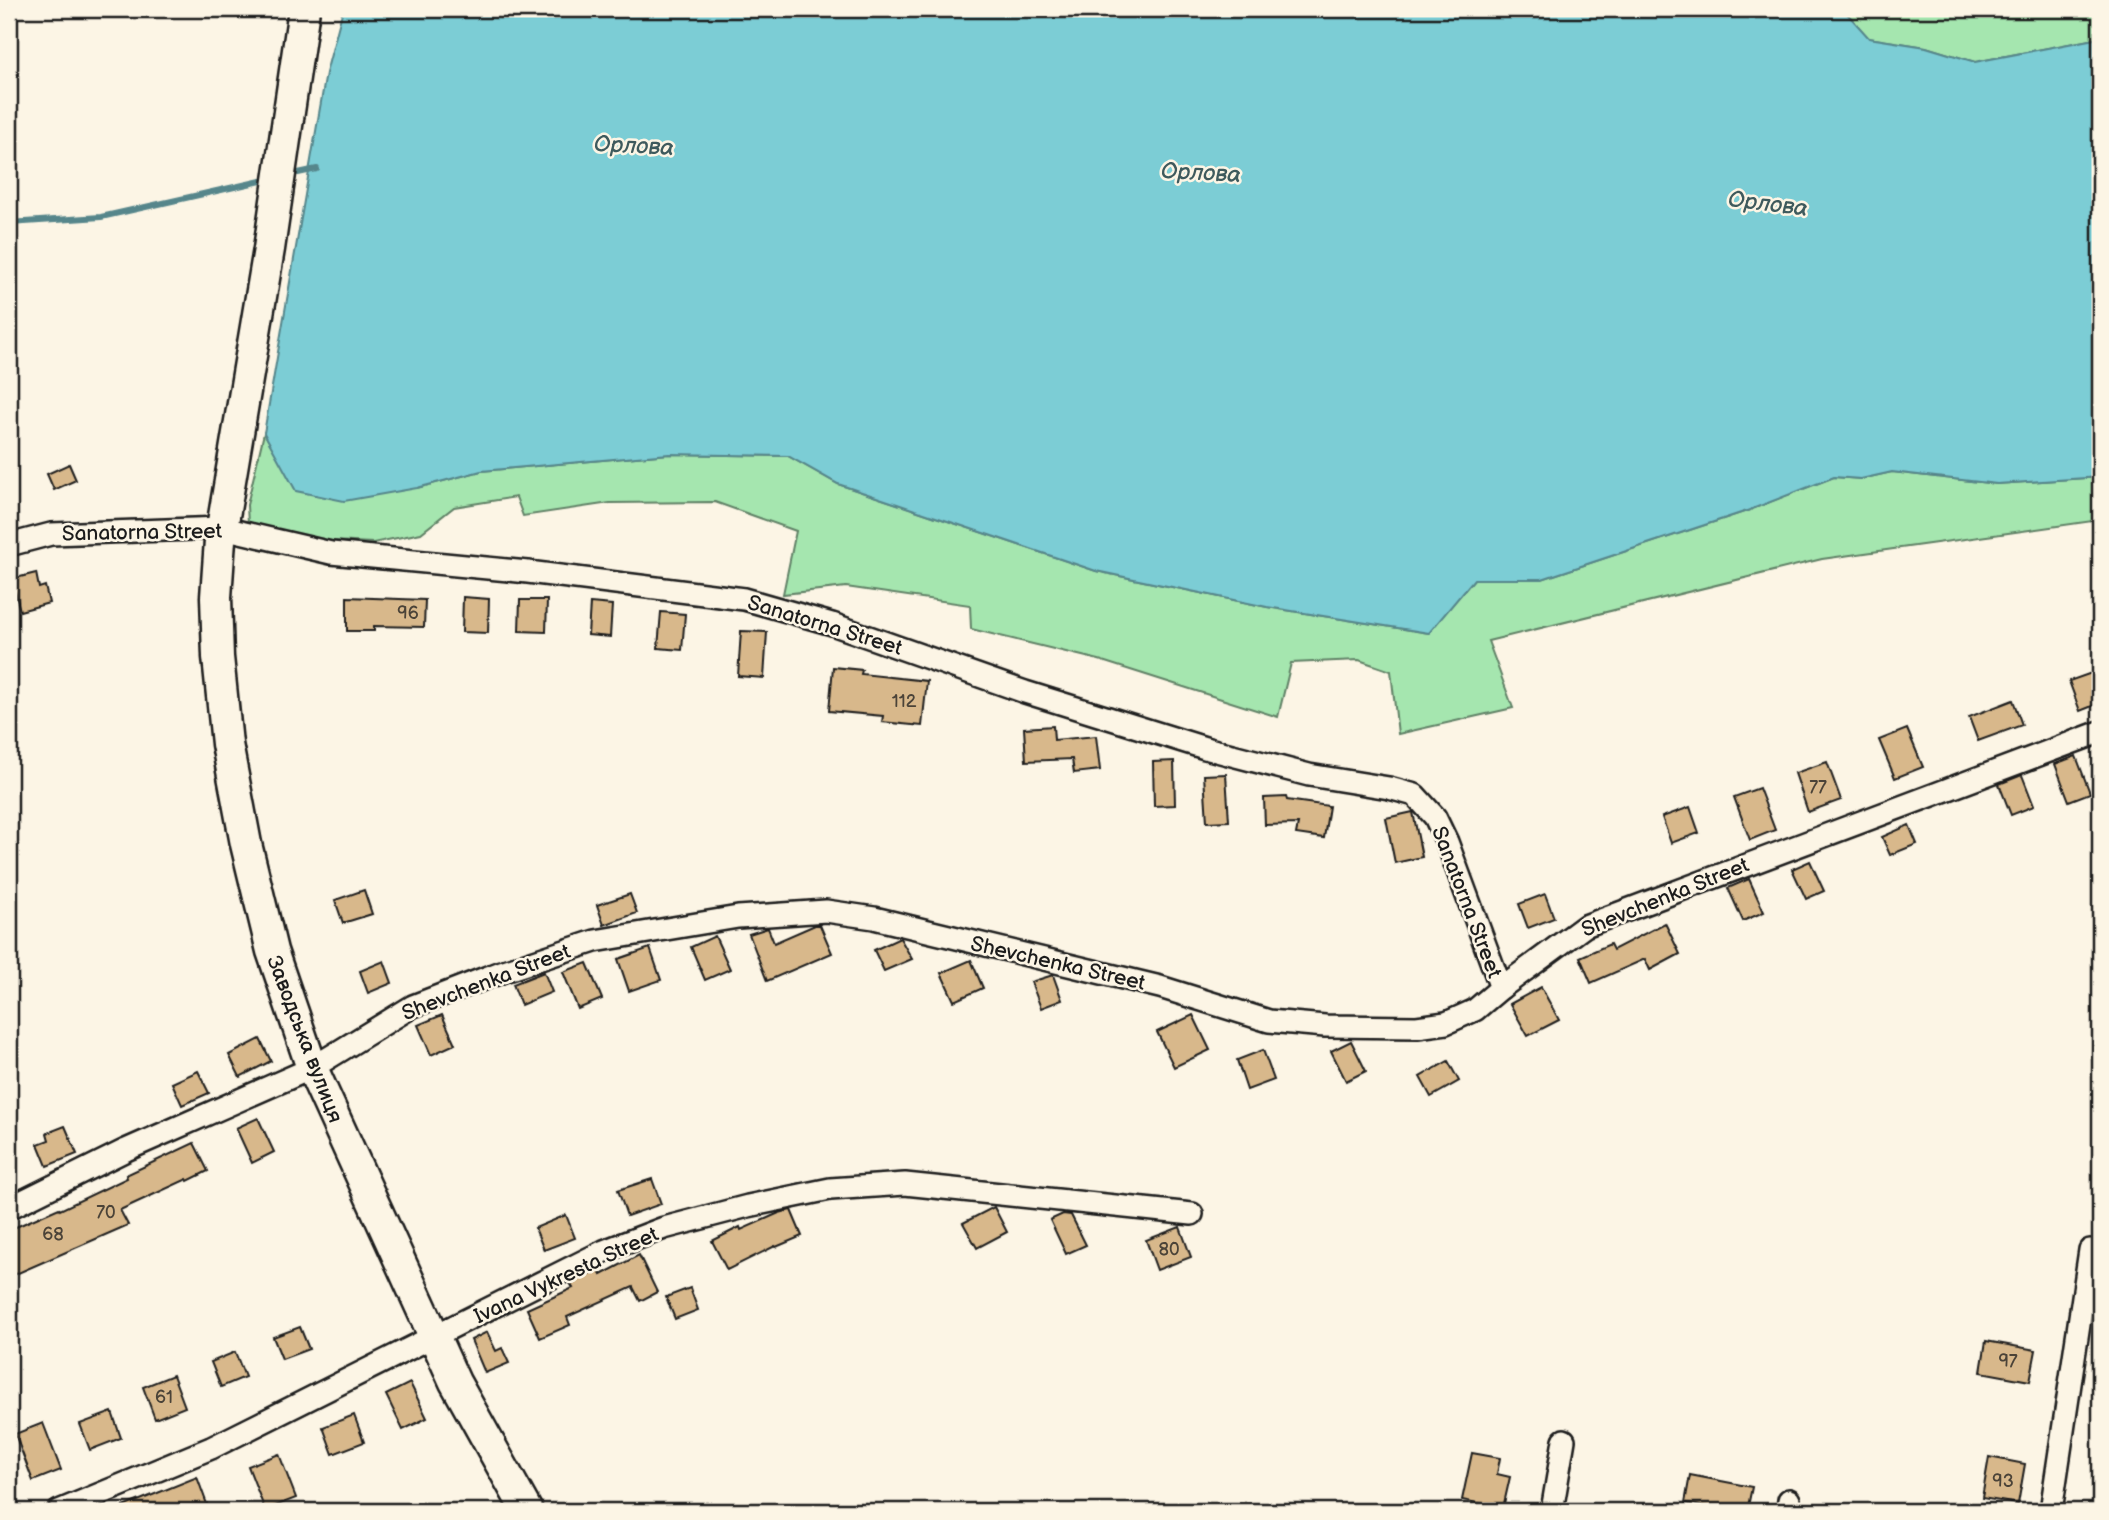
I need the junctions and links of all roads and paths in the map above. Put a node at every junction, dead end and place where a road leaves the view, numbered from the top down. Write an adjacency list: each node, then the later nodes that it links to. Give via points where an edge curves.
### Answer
1 (304, 9): 2 (street, Заводська вулиця)
2 (223, 528): 3 (street, Sanatorna Street, via 51,534); 5 (street, Sanatorna Street, via 331,553 744,598 1205,748 1309,775 1415,795 1435,817 1447,842); 6 (street, Заводська вулиця, via 216,597 227,744 272,951)
3 (9, 544)
4 (2100, 732): 5 (street, Shevchenka Street, via 1585,926)
5 (1501, 988): 6 (street, Shevchenka Street, via 1475,1010 1446,1023 1417,1027 1297,1024 1269,1021 1160,987 874,918 826,911 738,916 595,941 501,972 413,1006)
6 (312, 1068): 7 (street, Shevchenka Street, via 126,1150); 10 (street, Заводська вулиця)
7 (9, 1208)
8 (1192, 1214): 10 (street, Ivana Vykresta Street, via 905,1184 830,1189 664,1228 604,1251)
9 (2090, 1250): 15 (street)
10 (434, 1338): 12 (street, Ivana Vykresta Street, via 211,1448); 13 (street, Заводська вулиця)
11 (1564, 1440): 14 (street)
12 (59, 1511)
13 (527, 1511)
14 (1552, 1511)
15 (2051, 1511)

